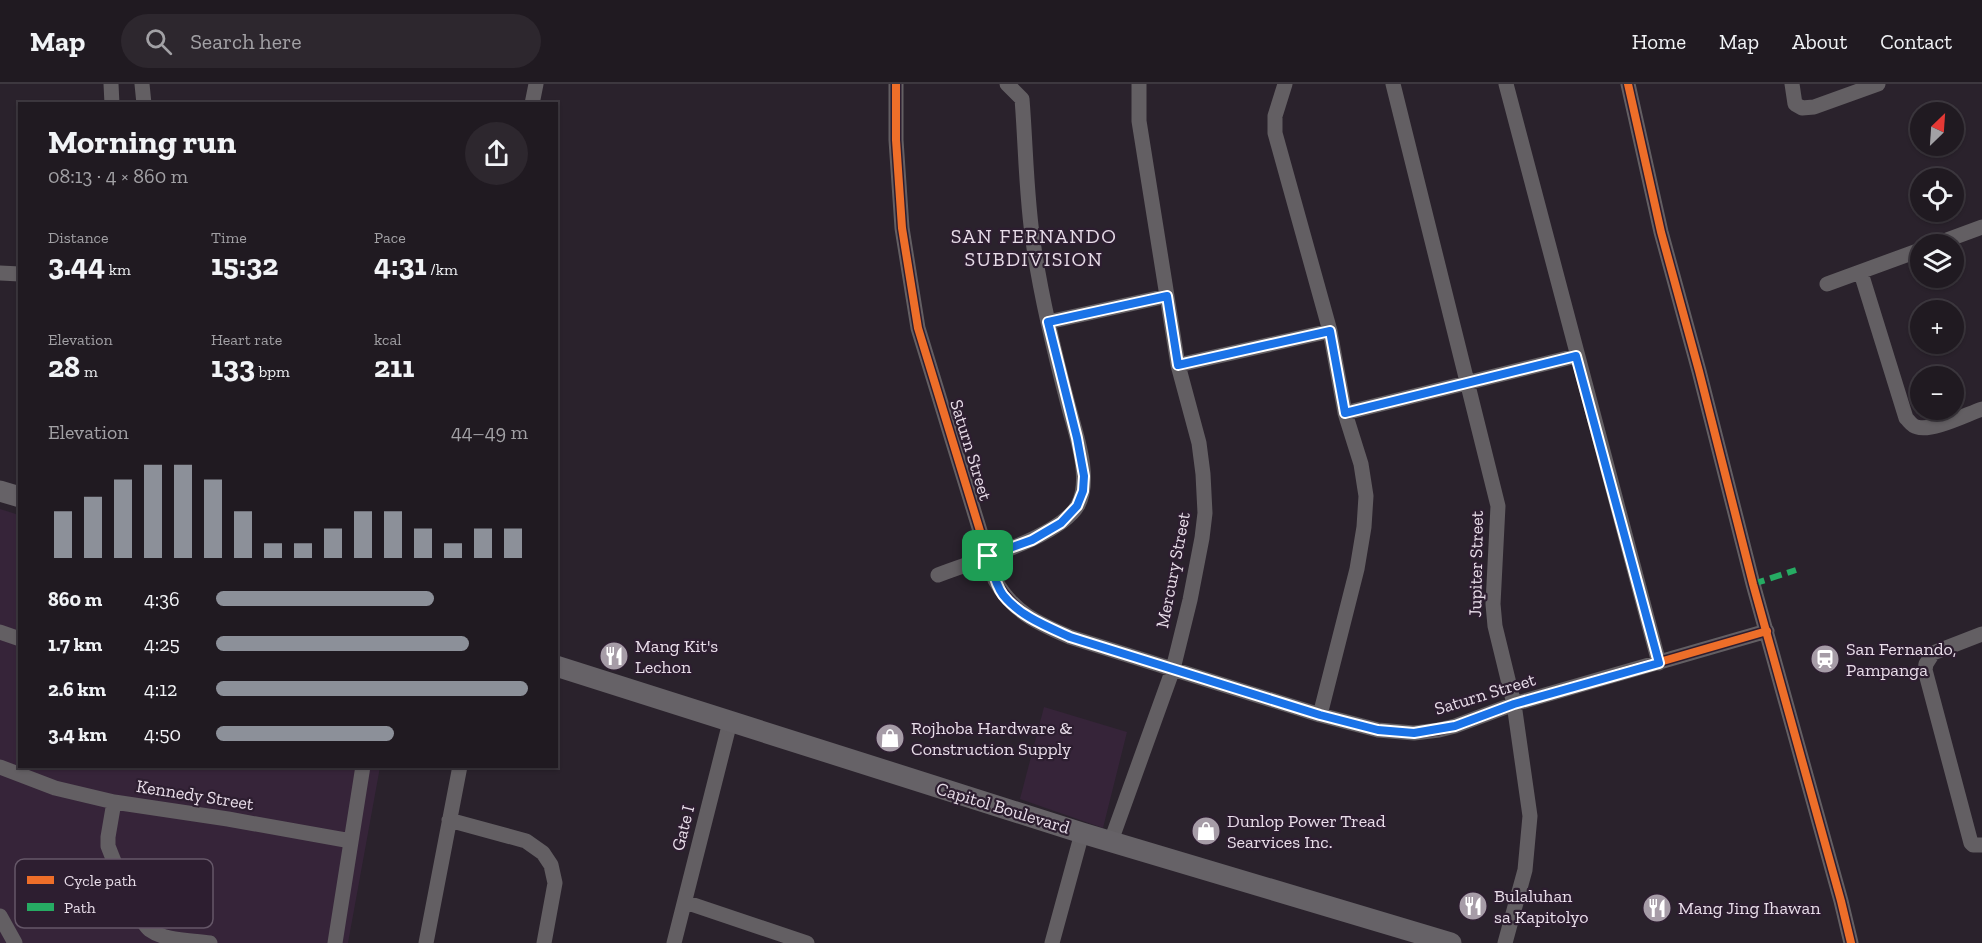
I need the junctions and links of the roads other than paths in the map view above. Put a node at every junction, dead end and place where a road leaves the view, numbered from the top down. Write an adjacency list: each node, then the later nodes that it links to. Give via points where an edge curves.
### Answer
1 (111, 84): 13 (street)
2 (142, 84): 14 (street)
3 (536, 84): 15 (street)
4 (896, 84): 33 (street, Saturn Street, via 902,228 918,328)
5 (1007, 84): 24 (street, via 1022,99 1027,189)
6 (1139, 84): 23 (street, Mercury Street, via 1139,121)
7 (1285, 84): 25 (street, via 1275,116 1275,133)
8 (1393, 84): 28 (street, Jupiter Street)
9 (1506, 84): 26 (street)
10 (1628, 84): 35 (street, via 1661,232)
11 (1792, 84): 12 (street, via 1795,104 1803,108)
12 (1878, 84)
13 (112, 102)
14 (144, 102)
15 (532, 102)
16 (1982, 227): 17 (street)
17 (1963, 234)
18 (1910, 254): 20 (street)
19 (0, 273): 21 (street)
20 (1861, 273): 22 (street); 29 (street, via 1911,424 1927,429)
21 (18, 274)
22 (1827, 284)
23 (1167, 296): 24 (street); 27 (street, Mercury Street)
24 (1048, 322): 33 (street, via 1077,438 1083,491 1077,506 1061,523 1032,540)
25 (1330, 331): 27 (street); 30 (street)
26 (1576, 356): 28 (street); 39 (street)
27 (1178, 365): 41 (street, Mercury Street, via 1199,443 1205,513)
28 (1467, 383): 30 (street); 42 (street, Jupiter Street, via 1498,506 1493,604)
29 (1982, 409)
30 (1345, 413): 43 (street, via 1361,464 1366,496 1364,527)
31 (0, 491): 32 (main road)
32 (18, 496)
33 (988, 556): 34 (street); 41 (street, Saturn Street, via 1003,595 1022,613 1070,637)
34 (938, 575)
35 (1767, 631): 39 (street, Saturn Street); 69 (street)
36 (0, 632): 38 (street)
37 (1982, 634): 53 (street, via 1933,653 1926,664 1926,677 1971,843)
38 (18, 638)
39 (1659, 663): 42 (street, Saturn Street)
40 (558, 667): 44 (main road, Capitol Boulevard)
41 (1173, 669): 43 (street, Saturn Street); 51 (street, Mercury Street)
42 (1514, 704): 43 (street, Saturn Street, via 1455,726 1414,733 1378,730); 68 (street, Jupiter Street, via 1530,816 1525,870)
43 (1320, 715)
44 (730, 722): 50 (main road, Capitol Boulevard); 55 (street, Gate I)
45 (0, 767): 48 (street, Kennedy Street, via 55,788)
46 (363, 768): 52 (street)
47 (460, 768): 49 (street)
48 (114, 802): 52 (street, Kennedy Street); 54 (street, via 108,837)
49 (449, 820): 62 (street); 63 (street, via 526,841 543,853 551,865 555,884)
50 (1082, 833): 51 (main road, Capitol Boulevard); 66 (street)
51 (1111, 841): 67 (main road, Capitol Boulevard)
52 (351, 842): 61 (street)
53 (1978, 845)
54 (114, 859)
55 (685, 902): 58 (street); 64 (street, Gate I)
56 (0, 916): 59 (street)
57 (149, 928): 60 (street, via 165,936)
58 (772, 937): 65 (street)
59 (15, 943)
60 (204, 943)
61 (335, 943)
62 (426, 943)
63 (544, 943)
64 (674, 943)
65 (807, 943)
66 (1052, 943)
67 (1451, 943)
68 (1505, 943)
69 (1851, 943)

